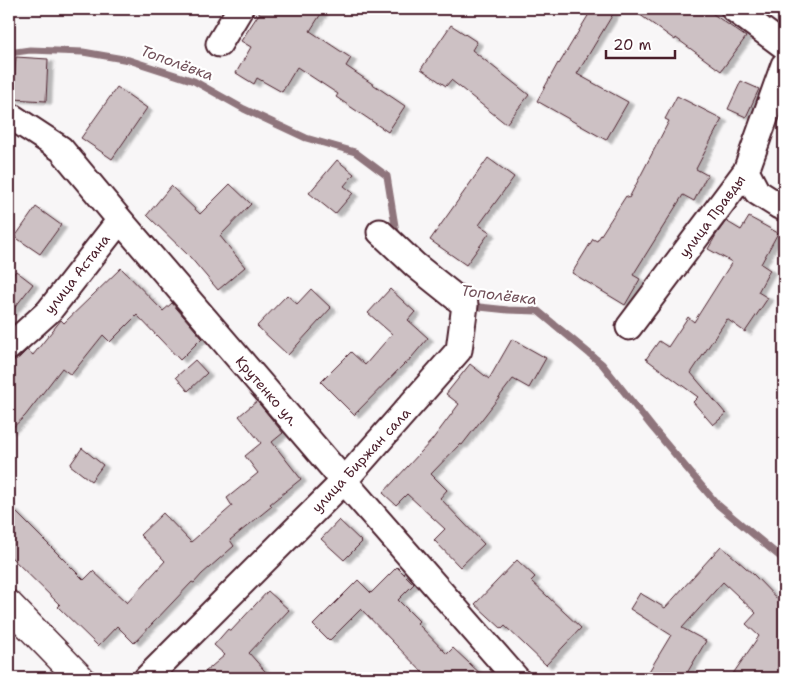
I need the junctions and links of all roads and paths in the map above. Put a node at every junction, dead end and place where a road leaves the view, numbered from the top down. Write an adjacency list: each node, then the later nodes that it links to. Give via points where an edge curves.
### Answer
1 (240, 9): 3 (street)
2 (734, 9): 4 (street)
3 (219, 44)
4 (784, 46)
5 (784, 66): 7 (street, улица Правды)
6 (9, 115): 9 (street, Крутенко ул., via 61,149)
7 (746, 171): 8 (street, via 757,192); 11 (street, улица Правды)
8 (784, 208)
9 (120, 220): 12 (street, улица Астана, via 49,312); 13 (street, Крутенко ул.)
10 (380, 232): 13 (street, улица Биржан сала, via 465,305 459,350)
11 (629, 327)
12 (9, 347)
13 (344, 481): 16 (street, улица Биржан сала); 17 (street, Крутенко ул.)
14 (9, 605): 15 (street)
15 (80, 678)
16 (147, 678)
17 (516, 678)

